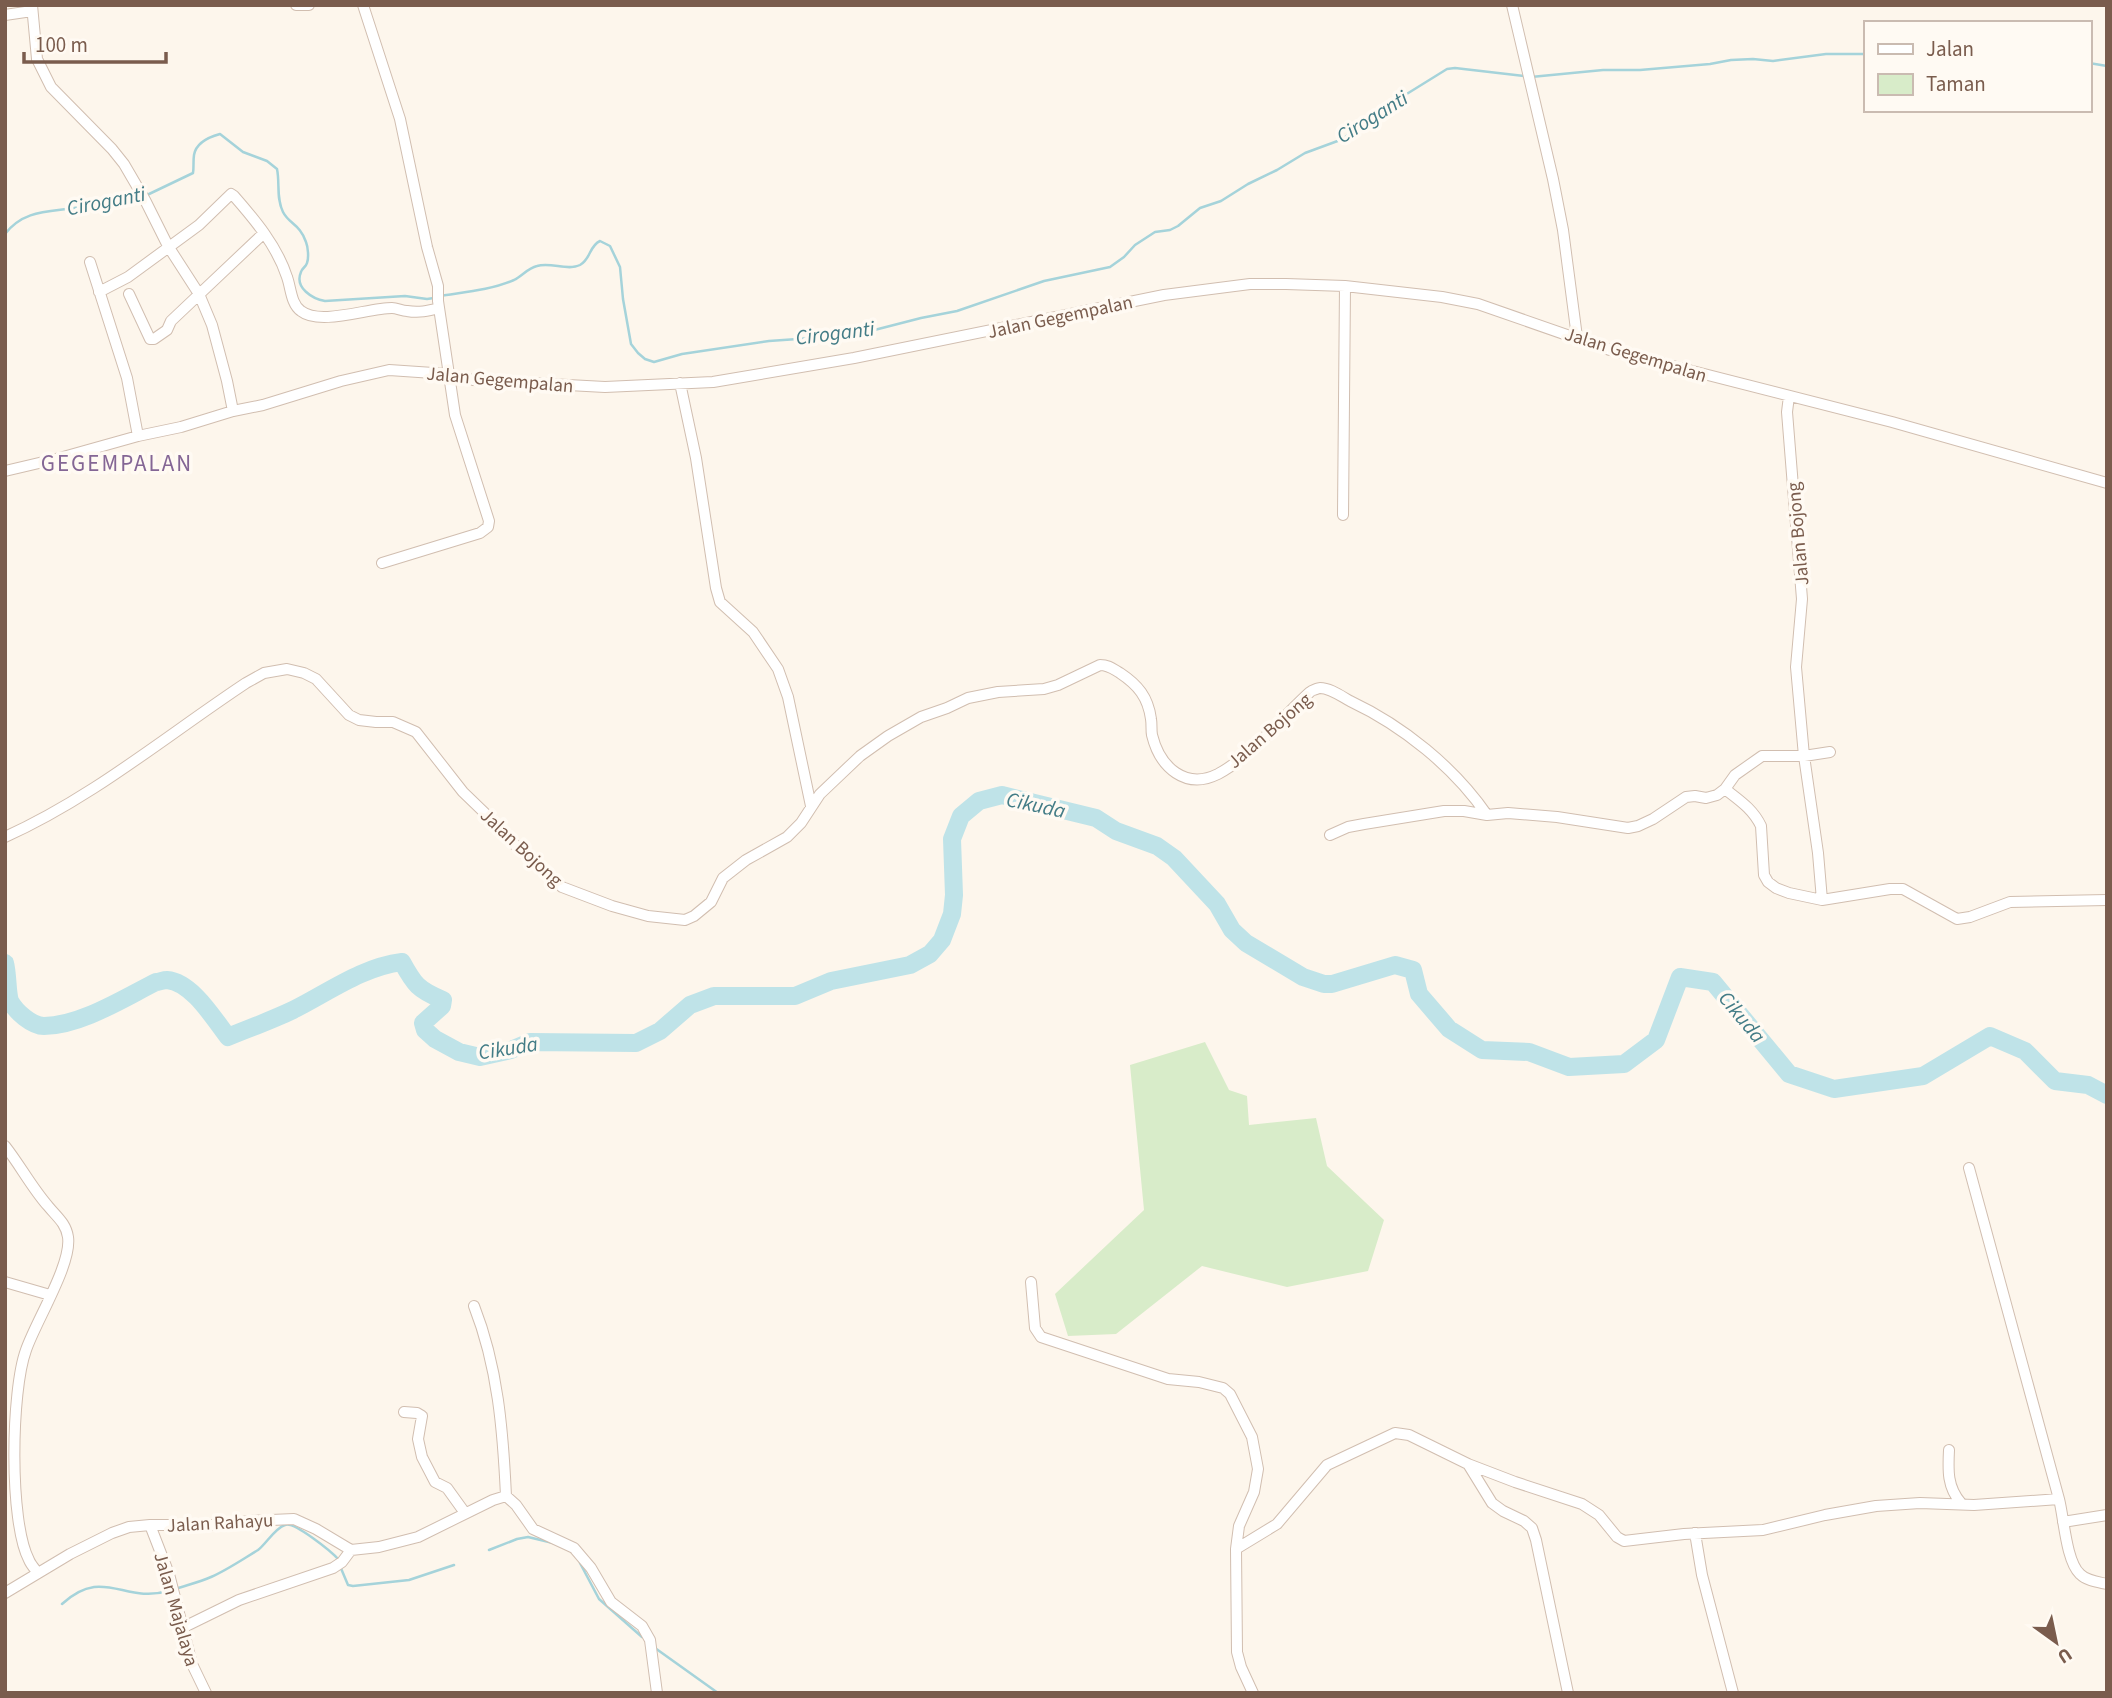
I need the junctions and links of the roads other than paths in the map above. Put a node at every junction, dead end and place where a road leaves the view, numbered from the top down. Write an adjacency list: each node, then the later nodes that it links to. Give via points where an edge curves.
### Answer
1 (296, 5): 2 (street)
2 (310, 5)
3 (363, 5): 14 (street, via 400,119 438,286)
4 (1512, 5): 15 (street, via 1561,218)
5 (32, 8): 6 (street); 8 (street, via 37,59 51,88 112,149)
6 (5, 15)
7 (264, 233): 8 (street, via 229,194 219,208); 13 (street); 14 (street, via 279,257 296,306 306,314 326,317 393,308 421,313)
8 (168, 246): 11 (street, via 128,277); 13 (street)
9 (90, 262): 11 (street)
10 (1345, 286): 15 (street, Jalan Gegempalan, via 1478,304); 17 (street, Jalan Gegempalan, via 1250,284 1164,295 854,358 713,382); 23 (street)
11 (99, 292): 20 (street, via 127,378)
12 (129, 294): 13 (street, via 152,340)
13 (199, 294): 19 (street, via 212,325)
14 (438, 304): 16 (street)
15 (1577, 337): 18 (street, Jalan Gegempalan, via 1610,350)
16 (448, 374): 17 (street, Jalan Gegempalan, via 473,380 605,387); 19 (street, Jalan Gegempalan, via 389,370); 24 (street, via 455,415 489,525 480,533)
17 (680, 383): 28 (street, via 720,602 753,632 778,669)
18 (1789, 397): 22 (street, Jalan Gegempalan); 26 (street, Jalan Bojong, via 1802,599 1796,667)
19 (233, 411): 20 (street, Jalan Gegempalan)
20 (138, 436): 21 (street, Jalan Gegempalan)
21 (5, 471)
22 (2107, 482)
23 (1343, 515)
24 (382, 563)
25 (1830, 752): 26 (street)
26 (1804, 756): 27 (street, via 1762,756 1735,775); 32 (street, Jalan Bojong)
27 (1725, 789): 29 (street, via 1713,797 1686,797 1653,819 1628,828 1557,817); 32 (street, via 1752,811 1761,826 1768,882 1788,893)
28 (811, 806): 29 (street, Jalan Bojong, via 860,757 921,716 981,695 1051,687 1108,665 1141,691 1149,706 1152,734 1163,758 1180,777 1201,781 1220,773 1320,688 1368,709 1428,751); 31 (street, Jalan Bojong, via 787,837 723,878 710,902 694,916 685,920 648,916 562,887 463,792 416,732 393,722 349,716 316,679 287,669 264,673 246,683 78,799)
29 (1487, 815): 30 (street, via 1444,811 1348,827)
30 (1330, 835)
31 (5, 837)
32 (1822, 900): 33 (street, via 1896,889 1964,919 2010,902)
33 (2107, 900)
34 (5, 1146): 38 (street, via 67,1231 66,1262)
35 (1969, 1168): 44 (street)
36 (5, 1282): 38 (street)
37 (1031, 1282): 51 (street, via 1035,1328 1041,1337 1168,1379 1223,1388 1230,1394 1252,1437 1258,1469)
38 (50, 1295): 53 (street, via 25,1353 14,1427 18,1514 28,1559)
39 (474, 1306): 43 (street, via 499,1403)
40 (404, 1412): 46 (street, via 422,1416 418,1439 422,1457 435,1482 447,1488)
41 (1949, 1450): 45 (street, via 1950,1484)
42 (1468, 1464): 50 (street, via 1582,1504 1600,1515 1624,1541); 51 (street, via 1409,1435 1395,1433 1327,1465 1277,1524); 60 (street, via 1492,1503 1532,1528)
43 (506, 1496): 46 (street); 58 (street, via 533,1529 573,1548 611,1602 642,1626 650,1644)
44 (2059, 1499): 45 (street); 48 (street)
45 (1961, 1503): 50 (street, via 1876,1506 1763,1530)
46 (465, 1513): 52 (street, via 401,1542)
47 (2107, 1515): 48 (street)
48 (2063, 1522): 54 (street, via 2078,1573)
49 (150, 1525): 52 (street, Jalan Rahayu, via 294,1519); 53 (street, Jalan Rahayu, via 112,1533); 56 (street, Jalan Majalaya, via 169,1574)
50 (1695, 1534): 61 (street)
51 (1236, 1549): 59 (street, via 1237,1652)
52 (351, 1550): 56 (street, via 340,1564 239,1600)
53 (38, 1573): 55 (street, Jalan Rahayu)
54 (2107, 1584)
55 (5, 1593)
56 (182, 1628): 57 (street, Jalan Majalaya)
57 (206, 1693)
58 (657, 1693)
59 (1253, 1693)
60 (1568, 1693)
61 (1733, 1693)

